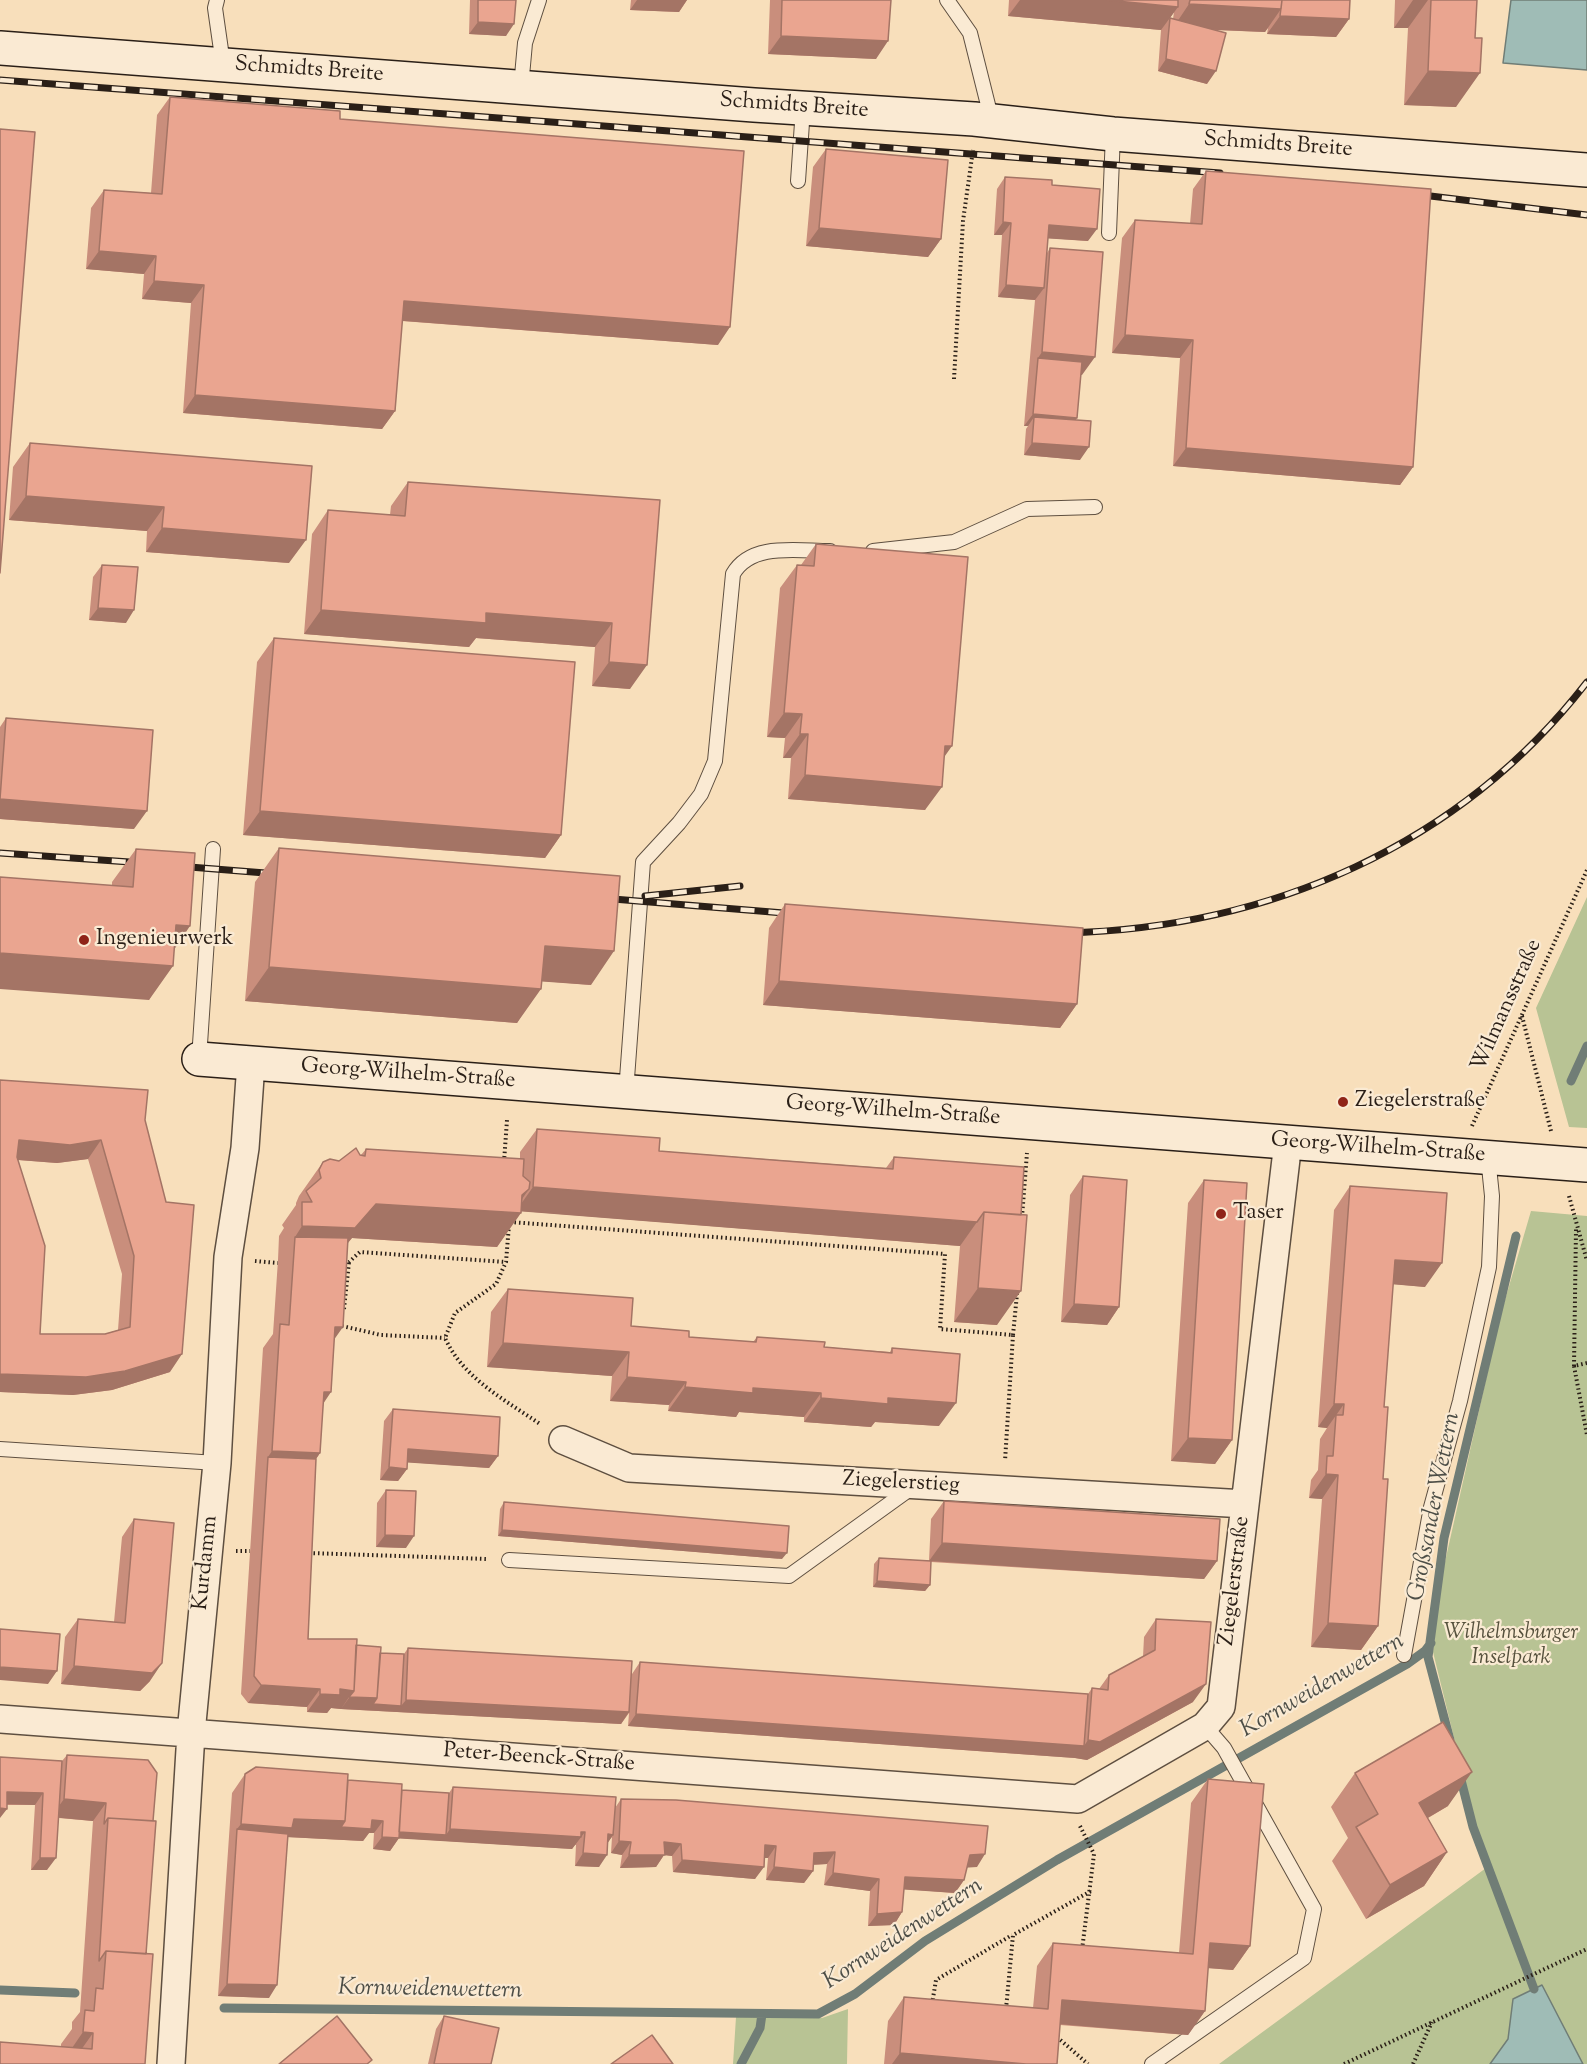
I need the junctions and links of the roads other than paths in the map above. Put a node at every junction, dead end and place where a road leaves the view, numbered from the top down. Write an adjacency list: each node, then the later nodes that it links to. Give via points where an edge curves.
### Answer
1 (217, 0): 5 (lane)
2 (539, 0): 6 (lane, via 525,43)
3 (948, 0): 8 (lane, via 970,33)
4 (0, 48): 5 (main road, Schmidts Breite)
5 (223, 64): 6 (main road, Schmidts Breite)
6 (521, 87): 7 (main road, Schmidts Breite)
7 (803, 108): 8 (main road, Schmidts Breite); 11 (lane)
8 (983, 120): 9 (main road, Schmidts Breite)
9 (1113, 134): 10 (main road, Schmidts Breite); 12 (lane)
10 (1587, 170)
11 (798, 181)
12 (1108, 233)
13 (1095, 507): 17 (lane, via 1027,509 954,542 885,551 769,551 748,557 733,574 715,761 701,794 643,862)
14 (213, 849): 15 (lane)
15 (199, 1059): 16 (main road, Georg-Wilhelm-Straße)
16 (251, 1063): 17 (main road, Georg-Wilhelm-Straße); 23 (street, Kurdamm, via 245,1148 228,1257)
17 (626, 1092): 18 (main road, Georg-Wilhelm-Straße)
18 (1288, 1142): 19 (main road, Georg-Wilhelm-Straße); 25 (street, Ziegelerstraße)
19 (1473, 1156): 20 (main road, Georg-Wilhelm-Straße); 27 (lane, via 1492,1196 1489,1267 1460,1401 1431,1508)
20 (1587, 1165)
21 (563, 1440): 24 (street, Ziegelerstieg, via 629,1468)
22 (0, 1449): 23 (lane)
23 (217, 1464): 30 (street, Kurdamm)
24 (915, 1485): 25 (street, Ziegelerstieg); 26 (lane, via 789,1576)
25 (1245, 1504): 29 (street, Ziegelerstraße, via 1221,1707)
26 (509, 1560)
27 (1404, 1655)
28 (0, 1719): 30 (street, Peter-Beenck-Straße)
29 (1205, 1726): 31 (street, Ziegelerstraße); 33 (lane, via 1224,1748 1314,1909 1304,1958)
30 (191, 1733): 31 (street, Peter-Beenck-Straße); 32 (street, Kurdamm)
31 (1079, 1812)
32 (171, 2064)
33 (1152, 2064)

